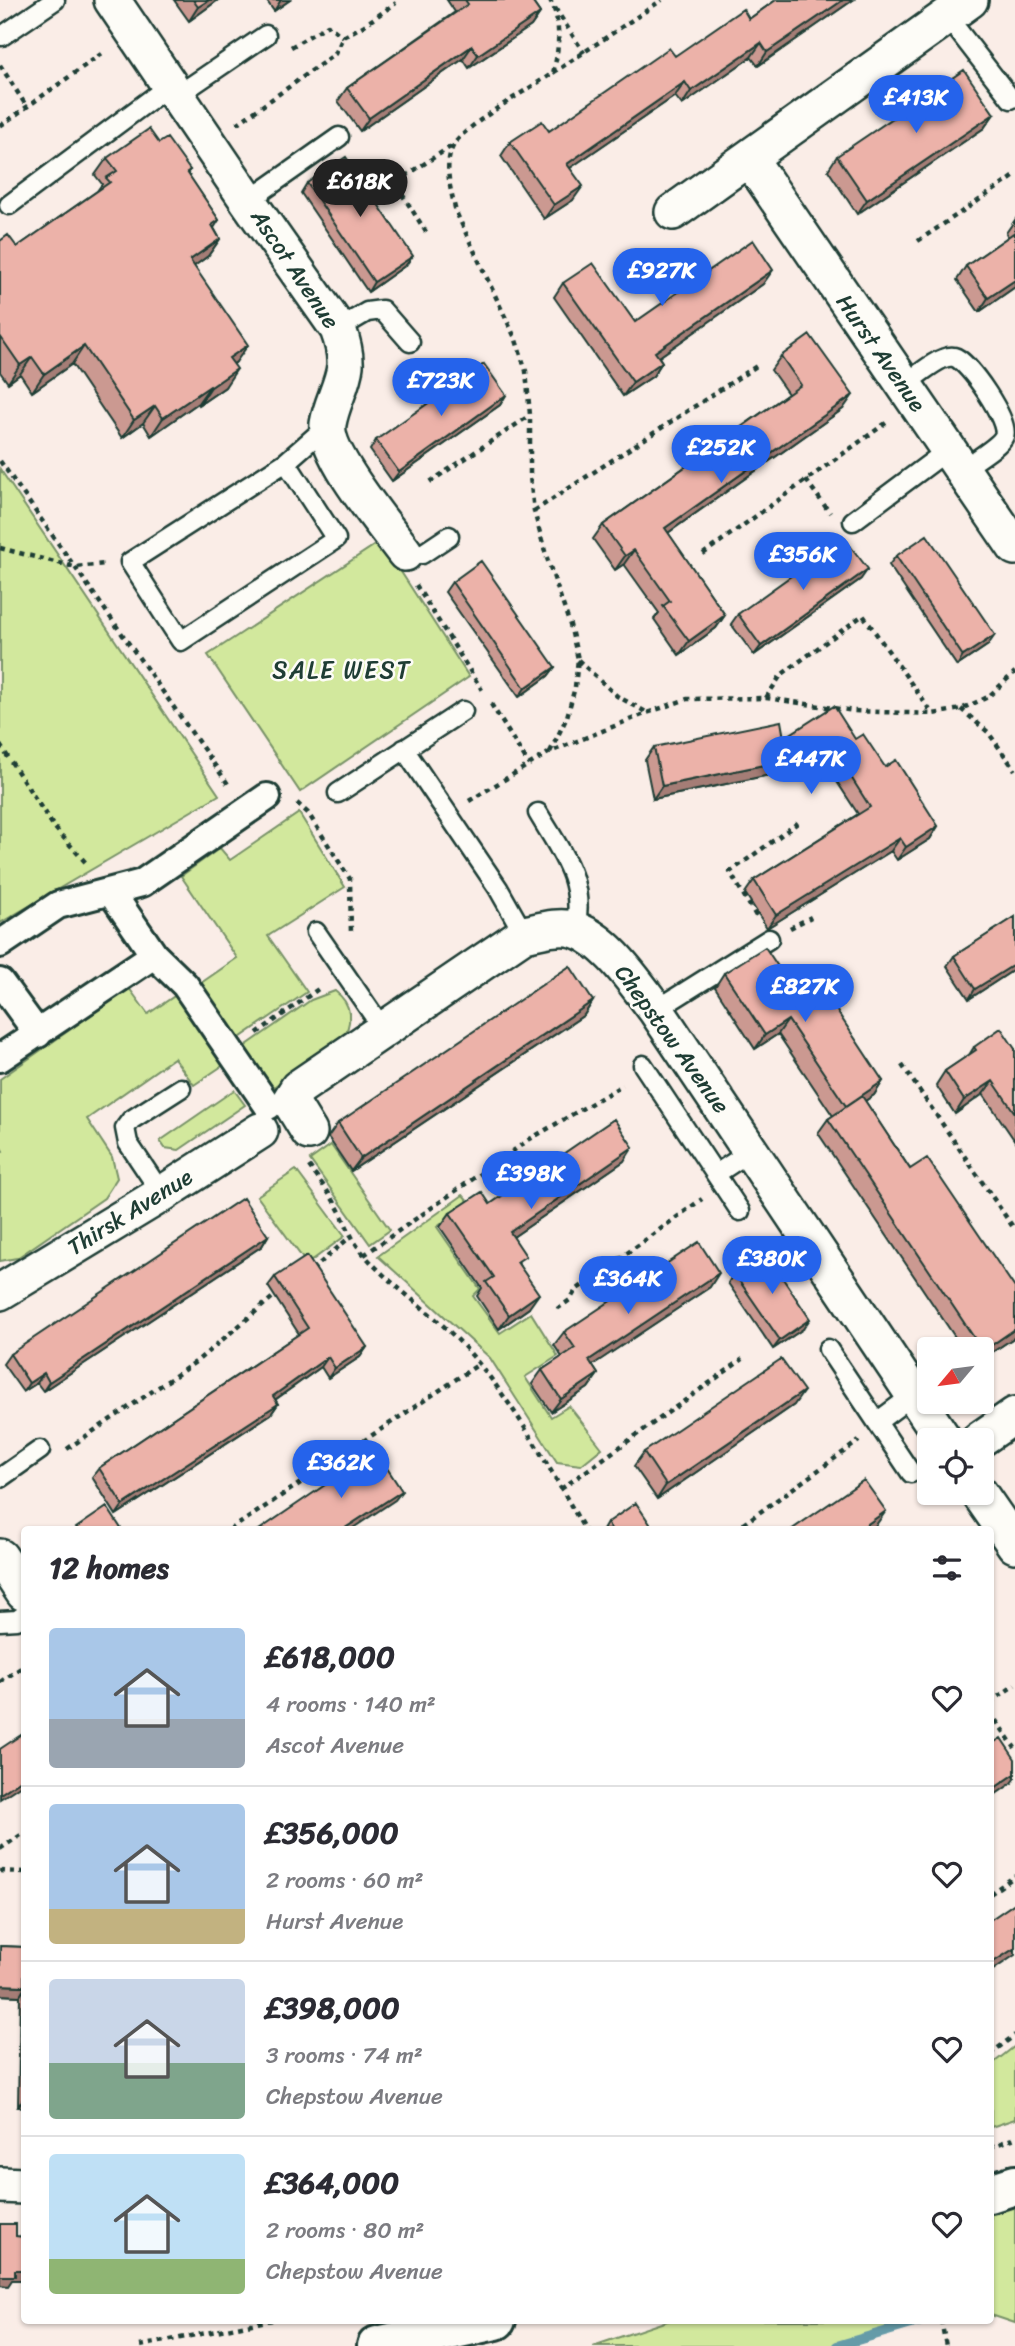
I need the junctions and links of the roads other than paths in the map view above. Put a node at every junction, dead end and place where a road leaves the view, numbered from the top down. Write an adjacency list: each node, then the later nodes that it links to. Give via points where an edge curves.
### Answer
1 (55, 0): 5 (lane)
2 (112, 0): 6 (street, Ascot Avenue)
3 (950, 5): 7 (lane); 9 (street)
4 (266, 35): 6 (lane)
5 (2, 36)
6 (174, 90): 10 (street, Ascot Avenue); 11 (lane)
7 (1011, 99)
8 (339, 137): 10 (lane)
9 (749, 158): 12 (street); 15 (street, Hurst Avenue)
10 (248, 201): 13 (street, Ascot Avenue)
11 (9, 205)
12 (673, 212)
13 (338, 328): 14 (lane, via 367,312 382,310); 16 (street, Ascot Avenue, via 345,367)
14 (410, 342)
15 (909, 394): 17 (street, Hurst Avenue); 17 (lane, via 943,358 965,363 1006,429 1004,438)
16 (327, 426): 18 (lane); 22 (street, via 341,464)
17 (955, 460): 19 (lane); 21 (street, Hurst Avenue)
18 (286, 462): 18 (lane, via 130,562 181,641 336,539)
19 (853, 521)
20 (449, 536): 22 (lane, via 422,554)
21 (1015, 547)
22 (405, 553)
23 (463, 711): 24 (lane)
24 (404, 749): 25 (lane); 31 (lane)
25 (338, 793)
26 (257, 804): 28 (street, via 161,872)
27 (538, 813): 29 (lane, via 570,868 578,896)
28 (111, 892): 33 (street, via 58,905); 34 (street)
29 (575, 930): 31 (street, via 554,928); 36 (street, Chepstow Avenue, via 618,962)
30 (316, 932): 37 (lane)
31 (524, 934): 37 (street)
32 (769, 939): 36 (lane)
33 (0, 944)
34 (154, 955): 38 (street); 42 (street, via 185,985 230,1051)
35 (0, 982): 38 (street)
36 (656, 1010): 44 (street, Chepstow Avenue)
37 (383, 1029): 43 (street, via 298,1088 289,1101)
38 (38, 1034): 39 (street)
39 (0, 1058)
40 (643, 1065): 45 (lane)
41 (181, 1088): 46 (lane, via 125,1128 128,1143)
42 (264, 1118): 46 (street, Thirsk Avenue)
43 (308, 1147)
44 (751, 1151): 45 (lane); 50 (street, Chepstow Avenue)
45 (720, 1180): 47 (lane)
46 (162, 1194): 48 (street, Thirsk Avenue)
47 (740, 1211)
48 (0, 1292)
49 (828, 1349): 52 (lane)
50 (913, 1395): 52 (lane); 53 (street, Chepstow Avenue)
51 (1015, 1415): 54 (street)
52 (878, 1424): 56 (lane)
53 (936, 1428)
54 (994, 1430)
55 (40, 1450): 57 (lane)
56 (911, 1473)
57 (0, 1478)
58 (987, 1505): 59 (street)
59 (1015, 1545)
60 (0, 1557): 61 (street)
61 (21, 1588)
62 (21, 1617): 63 (lane)
63 (0, 1621)
64 (0, 2185): 66 (street)
65 (1015, 2185): 67 (street)
66 (21, 2186)
67 (994, 2192)
68 (470, 2324): 69 (street)
69 (377, 2346)

